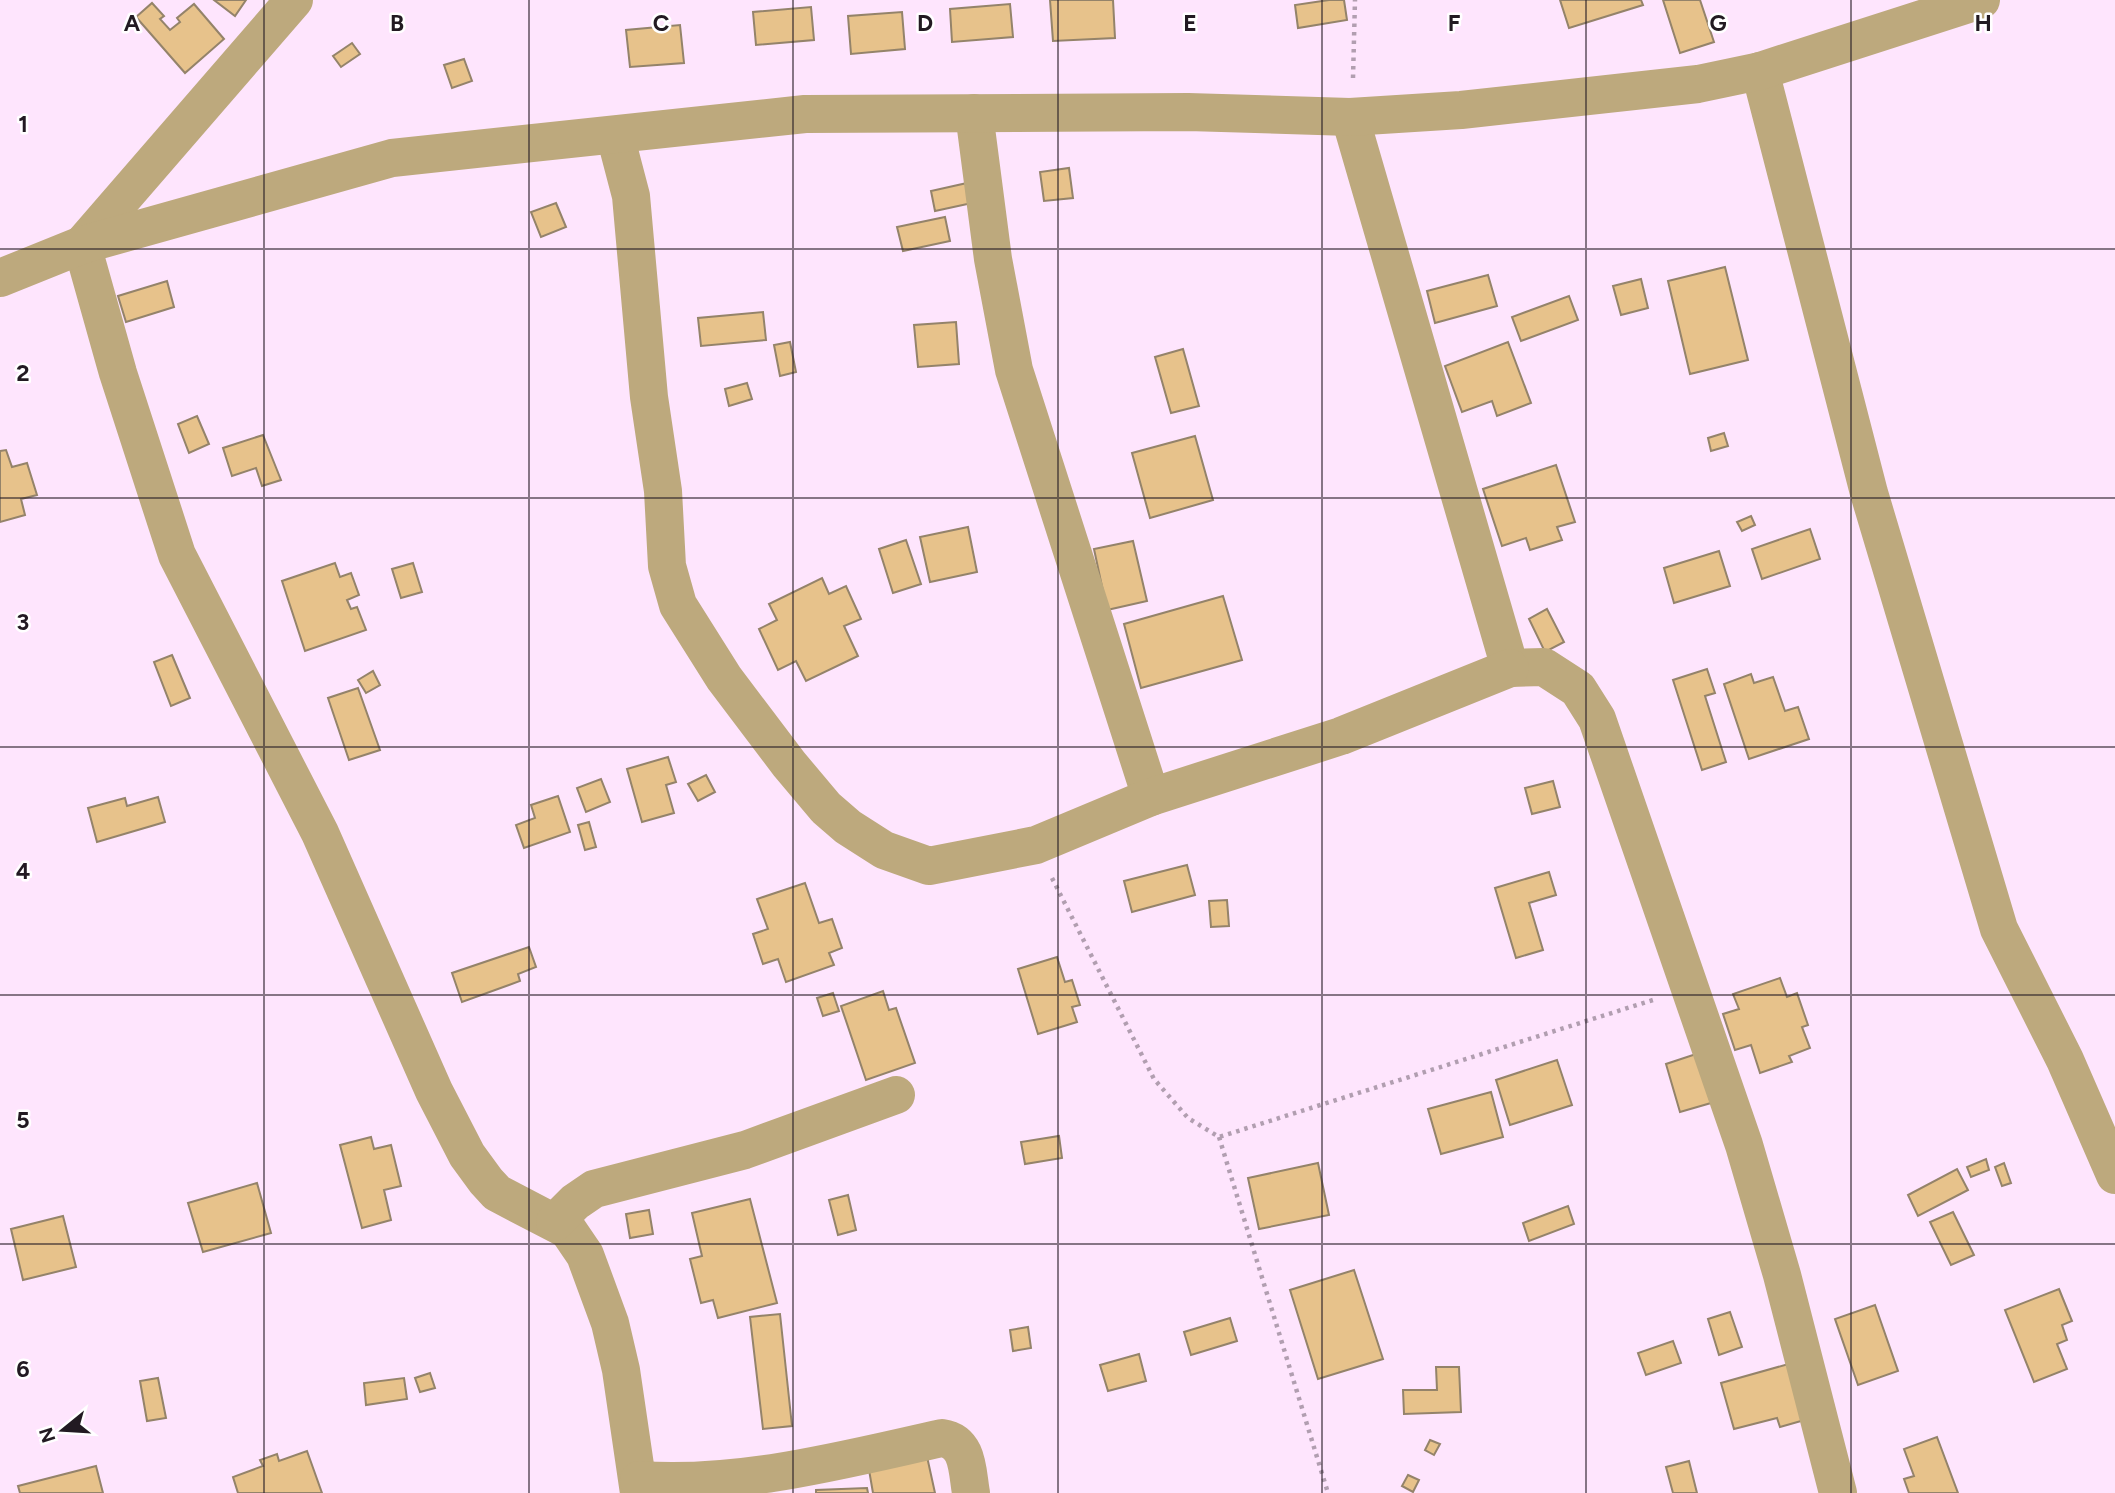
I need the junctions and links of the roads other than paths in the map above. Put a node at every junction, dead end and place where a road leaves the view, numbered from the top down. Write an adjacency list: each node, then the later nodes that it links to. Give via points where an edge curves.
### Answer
1 (294, 0): 7 (street)
2 (1981, 0): 3 (street)
3 (1760, 71): 5 (street, via 1670,87); 12 (street, via 1869,493 1999,929 2065,1060)
4 (974, 113): 5 (street); 6 (street, via 805,114); 10 (street, via 993,260 1014,370)
5 (1350, 117): 9 (street)
6 (615, 135): 7 (street, via 392,158); 10 (street, via 631,196 667,566 678,605 756,724 826,808 848,827 884,850 929,866 1036,845)
7 (82, 245): 8 (street); 13 (street, via 177,555 320,833 434,1091 485,1181 497,1193)
8 (0, 278)
9 (1510, 668): 10 (street, via 1341,736); 16 (street, via 1544,667 1578,689 1597,719 1744,1145)
10 (1151, 797)
11 (896, 1095): 13 (street, via 745,1150 594,1189)
12 (2115, 1175)
13 (555, 1222): 14 (street, via 568,1230 585,1255 610,1323)
14 (639, 1486): 15 (street, via 746,1477 942,1438 954,1441 962,1451)
15 (971, 1493)
16 (1838, 1493)

